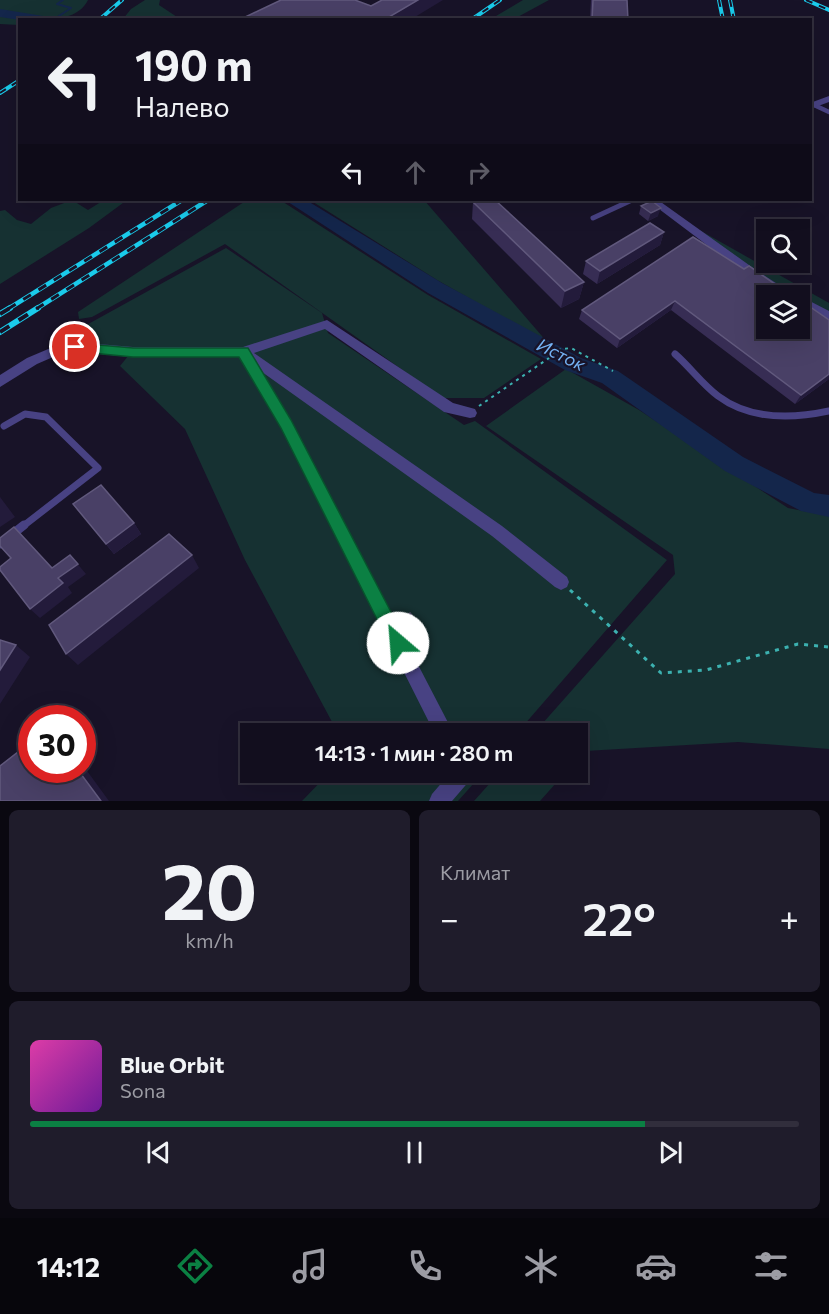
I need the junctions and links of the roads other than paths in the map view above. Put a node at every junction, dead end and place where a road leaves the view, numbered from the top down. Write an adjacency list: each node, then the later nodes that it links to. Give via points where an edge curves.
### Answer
1 (829, 99): 2 (street)
2 (812, 105): 3 (lane)
3 (829, 112)
4 (630, 201): 6 (lane)
5 (653, 201): 7 (street)
6 (593, 218)
7 (772, 285)
8 (810, 306): 9 (street)
9 (829, 316)
10 (243, 352): 12 (street, via 133,352 75,347 32,360); 14 (street, via 327,324 449,408); 17 (street, via 497,531); 18 (street, via 286,424)
11 (675, 354): 13 (lane, via 718,396 742,410 779,417)
12 (0, 382)
13 (829, 411)
14 (470, 413)
15 (4, 426): 16 (lane, via 25,414 46,417 98,468)
16 (0, 544)
17 (561, 582)
18 (439, 723)
19 (455, 783): 20 (street)
20 (439, 801)

